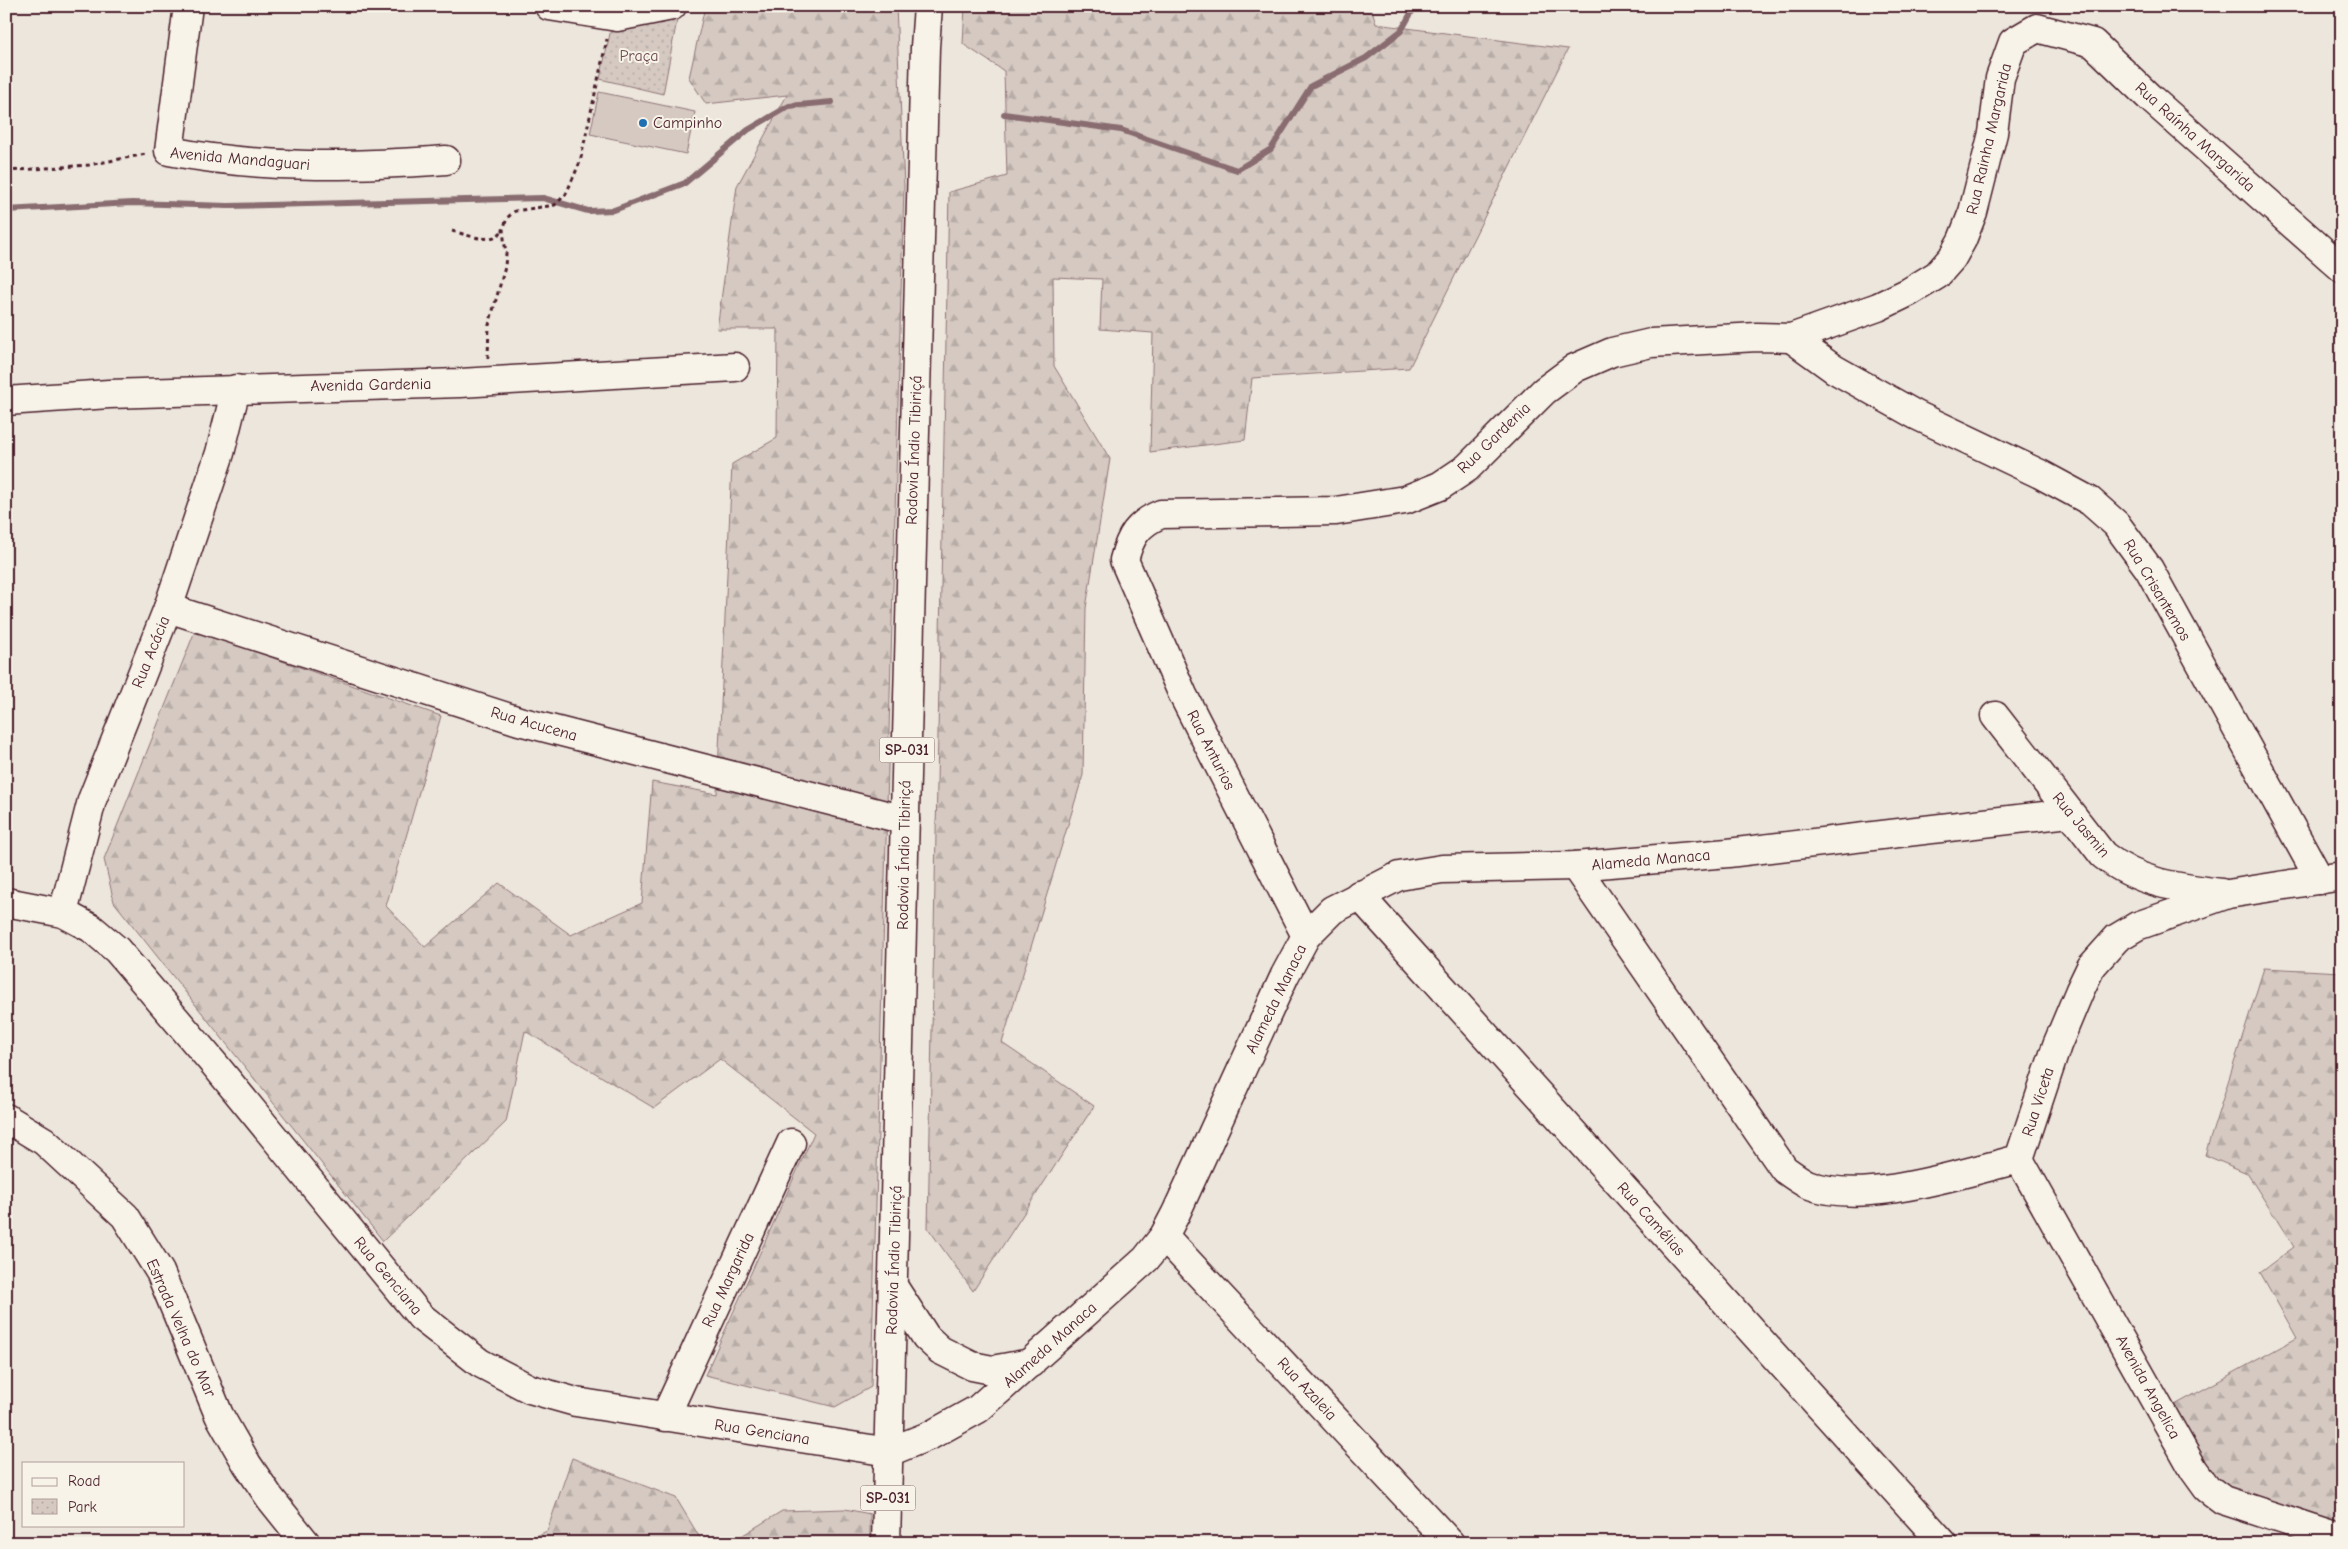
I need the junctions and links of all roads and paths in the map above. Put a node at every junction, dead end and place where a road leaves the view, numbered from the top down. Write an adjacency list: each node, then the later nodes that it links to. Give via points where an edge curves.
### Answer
1 (188, 6): 9 (main road)
2 (549, 6): 6 (main road)
3 (672, 6): 6 (main road)
4 (920, 6): 8 (main road, Rodovia Índio Tibiriçá / SP-031)
5 (928, 6): 8 (main road, Rodovia Índio Tibiriçá / SP-031)
6 (616, 13): 12 (path, via 580,162 566,194 555,205 515,210 507,218)
7 (2037, 28): 14 (main road, Rua Raínha Margarida, via 2094,43 2149,97); 15 (main road, Rua Rainha Margarida, via 2013,42 2000,78 1994,133 1973,212 1952,258 1937,275 1878,307)
8 (925, 47): 24 (main road, Rodovia Índio Tibiriçá / SP-031)
9 (169, 152): 10 (main road, Avenida Mandaguari, via 273,165 366,166); 11 (path, Avenida Mandaguari, via 89,165)
10 (446, 160)
11 (6, 171)
12 (503, 230): 13 (path, via 500,235 489,239); 17 (path, via 505,260 490,325)
13 (452, 231)
14 (2342, 268)
15 (1792, 338): 20 (main road, Rua Gardenia, via 1651,343 1612,352 1575,368 1544,391 1467,468 1440,486 1405,500 1336,511 1161,514 1147,520 1136,532 1128,542); 26 (main road, Rua Crisantemos, via 1834,369 1916,415 2090,501 2116,524 2149,569)
16 (735, 367): 17 (main road, Avenida Gardenia)
17 (488, 382): 18 (main road, Avenida Gardenia)
18 (236, 389): 19 (main road, Avenida Gardenia); 21 (main road, Rua Acácia, via 220,453)
19 (6, 401)
20 (1124, 560): 31 (main road, Rua Anturios, via 1183,695)
21 (168, 608): 24 (main road, Rua Acucena, via 519,721); 30 (main road, Rua Acácia, via 92,800)
22 (1995, 716): 23 (main road, Rua Jasmin)
23 (2069, 813): 25 (main road, Alameda Manaca, via 1728,853); 27 (main road, Rua Jasmin, via 2103,854 2130,873 2154,882)
24 (905, 820): 36 (main road, Rodovia Índio Tibiriçá / SP-031)
25 (1574, 866): 28 (main road, Alameda Manaca, via 1442,869 1399,876); 34 (main road, Rua Viceta, via 1784,1169 1806,1183 1822,1188 1870,1191)
26 (2331, 878): 27 (main road)
27 (2228, 894): 34 (main road, Rua Viceta, via 2137,926 2117,938 2091,968 2057,1045)
28 (1359, 895): 31 (main road, Alameda Manaca, via 1332,910); 44 (main road, Rua Camélias)
29 (6, 902): 30 (main road, Rua Genciana)
30 (63, 914): 38 (main road, Rua Genciana, via 91,928 117,950 216,1065 421,1317 480,1363 530,1389 576,1402)
31 (1306, 936): 35 (main road, Alameda Manaca)
32 (6, 1118): 41 (main road, Estrada Velha do Mar, via 44,1140 125,1216 160,1272 219,1415 266,1491)
33 (791, 1143): 38 (main road, Rua Margarida)
34 (2019, 1159): 40 (main road, Avenida Angelica, via 2207,1488 2240,1507)
35 (1164, 1236): 37 (main road, Alameda Manaca, via 1146,1259); 43 (main road, Rua Azaleia)
36 (893, 1286): 37 (main road, via 926,1337 940,1350 972,1366 992,1370); 39 (main road, Rodovia Índio Tibiriçá / SP-031)
37 (1030, 1363): 39 (main road, Alameda Manaca, via 978,1409 931,1435)
38 (665, 1416): 39 (main road, Rua Genciana)
39 (889, 1452): 42 (main road, Rodovia Índio Tibiriçá / SP-031)
40 (2342, 1539)
41 (306, 1543)
42 (886, 1543)
43 (1450, 1543)
44 (1943, 1543)

